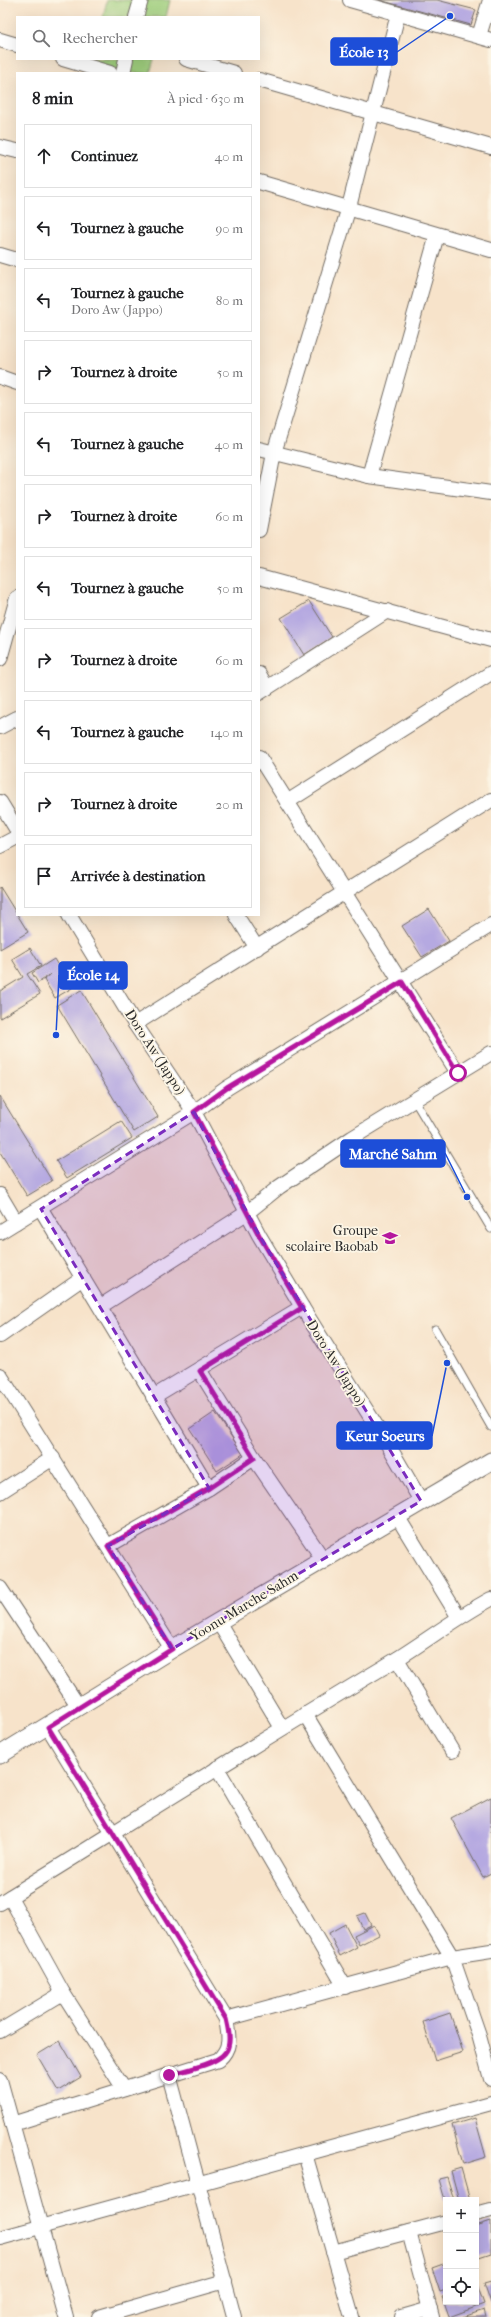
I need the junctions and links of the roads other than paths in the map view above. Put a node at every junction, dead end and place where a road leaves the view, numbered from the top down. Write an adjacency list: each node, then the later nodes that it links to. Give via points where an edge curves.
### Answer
1 (141, 0): 5 (street)
2 (350, 0): 4 (street)
3 (490, 0): 6 (street)
4 (398, 14): 6 (street); 16 (street)
5 (136, 16)
6 (485, 38)
7 (0, 40): 8 (street)
8 (16, 45)
9 (66, 60): 12 (street)
10 (126, 60): 13 (street)
11 (189, 60): 14 (street)
12 (107, 72)
13 (123, 72)
14 (231, 72)
15 (260, 80): 16 (street)
16 (373, 114): 18 (street); 21 (street)
17 (0, 147): 19 (street)
18 (491, 147)
19 (16, 151)
20 (260, 182): 21 (street)
21 (349, 208): 22 (street); 29 (street)
22 (437, 235): 23 (street); 30 (street)
23 (491, 250)
24 (0, 255): 25 (street)
25 (16, 260)
26 (0, 377): 27 (street)
27 (16, 383)
28 (260, 449): 29 (street)
29 (274, 453): 30 (street); 32 (street)
30 (369, 476): 31 (street)
31 (491, 493)
32 (260, 525)
33 (260, 577): 35 (street)
34 (16, 602): 37 (street)
35 (387, 611): 36 (street); 40 (street)
36 (491, 640)
37 (0, 658)
38 (491, 672): 46 (street)
39 (260, 678): 40 (street)
40 (263, 691)
41 (16, 719): 42 (street)
42 (0, 727)
43 (260, 759): 46 (street)
44 (491, 800): 50 (street)
45 (0, 802): 47 (street)
46 (287, 802): 50 (street)
47 (16, 828)
48 (16, 838): 49 (street)
49 (0, 846)
50 (345, 893): 54 (street); 55 (street)
51 (70, 916): 56 (street, Doro Aw (Jappo))
52 (237, 916): 54 (street)
53 (491, 925): 55 (street)
54 (257, 948): 56 (street)
55 (402, 982): 58 (street); 60 (street, via 227,1088)
56 (135, 1024): 60 (street, Doro Aw (Jappo))
57 (491, 1053): 58 (street)
58 (458, 1073): 59 (street)
59 (414, 1100): 63 (street, via 279,1187); 65 (lane)
60 (194, 1112): 62 (street); 63 (street, Doro Aw (Jappo))
61 (0, 1195): 64 (street)
62 (41, 1209): 64 (street); 67 (street)
63 (248, 1212): 68 (street); 69 (street, Doro Aw (Jappo))
64 (16, 1222): 66 (street)
65 (491, 1229)
66 (0, 1232)
67 (83, 1278): 68 (street); 71 (street)
68 (101, 1306): 74 (street)
69 (302, 1308): 72 (street); 81 (street, Doro Aw (Jappo))
70 (435, 1329): 75 (lane)
71 (0, 1336)
72 (200, 1371): 74 (street); 77 (street)
73 (0, 1375): 76 (street)
74 (154, 1398): 79 (street)
75 (491, 1428)
76 (53, 1458): 80 (street); 83 (street)
77 (254, 1458): 79 (street); 84 (street)
78 (491, 1461): 81 (street, Yoonu Marche Sahm)
79 (209, 1488): 83 (street)
80 (0, 1492)
81 (421, 1501): 82 (street, Yoonu Marche Sahm)
82 (397, 1516): 84 (street, Yoonu Marche Sahm); 87 (street)
83 (108, 1546): 89 (street)
84 (323, 1559): 88 (street, Yoonu Marche Sahm)
85 (0, 1588): 91 (street)
86 (491, 1599): 87 (street)
87 (458, 1616): 90 (street)
88 (219, 1623): 89 (street, Yoonu Marche Sahm); 94 (street)
89 (172, 1649): 91 (street, Yoonu Marche Sahm)
90 (397, 1659): 92 (street); 95 (street)
91 (79, 1707): 93 (street, Yoonu Marche Sahm)
92 (305, 1714): 94 (street); 101 (street)
93 (48, 1727): 96 (street, Yoonu Marche Sahm); 98 (street)
94 (282, 1728): 97 (street)
95 (452, 1751)
96 (0, 1755)
97 (217, 1768): 98 (street); 102 (street)
98 (113, 1832): 99 (street); 104 (street)
99 (5, 1900): 103 (street)
100 (491, 1951): 101 (street)
101 (452, 1957): 102 (street); 106 (street)
102 (345, 1986): 104 (street)
103 (63, 1993): 105 (street); 110 (street)
104 (226, 2019): 107 (street, via 230,2039 226,2053 218,2060)
105 (0, 2031)
106 (485, 2036): 108 (street)
107 (169, 2075): 110 (street); 114 (street)
108 (491, 2079)
109 (0, 2080): 112 (street)
110 (124, 2089): 112 (street)
111 (491, 2103): 113 (street)
112 (12, 2124): 118 (street)
113 (305, 2154): 114 (street); 121 (street)
114 (198, 2183): 118 (street); 122 (street)
115 (491, 2210): 116 (street)
116 (479, 2213)
117 (443, 2223): 119 (street)
118 (41, 2227): 120 (street); 125 (street)
119 (409, 2232): 121 (street); 123 (street)
120 (0, 2238)
121 (333, 2252): 128 (street)
122 (225, 2281): 124 (street); 127 (street)
123 (431, 2313): 129 (street)
124 (123, 2314): 126 (street)
125 (66, 2317)
126 (99, 2317)
127 (234, 2317)
128 (352, 2317)
129 (402, 2317)

